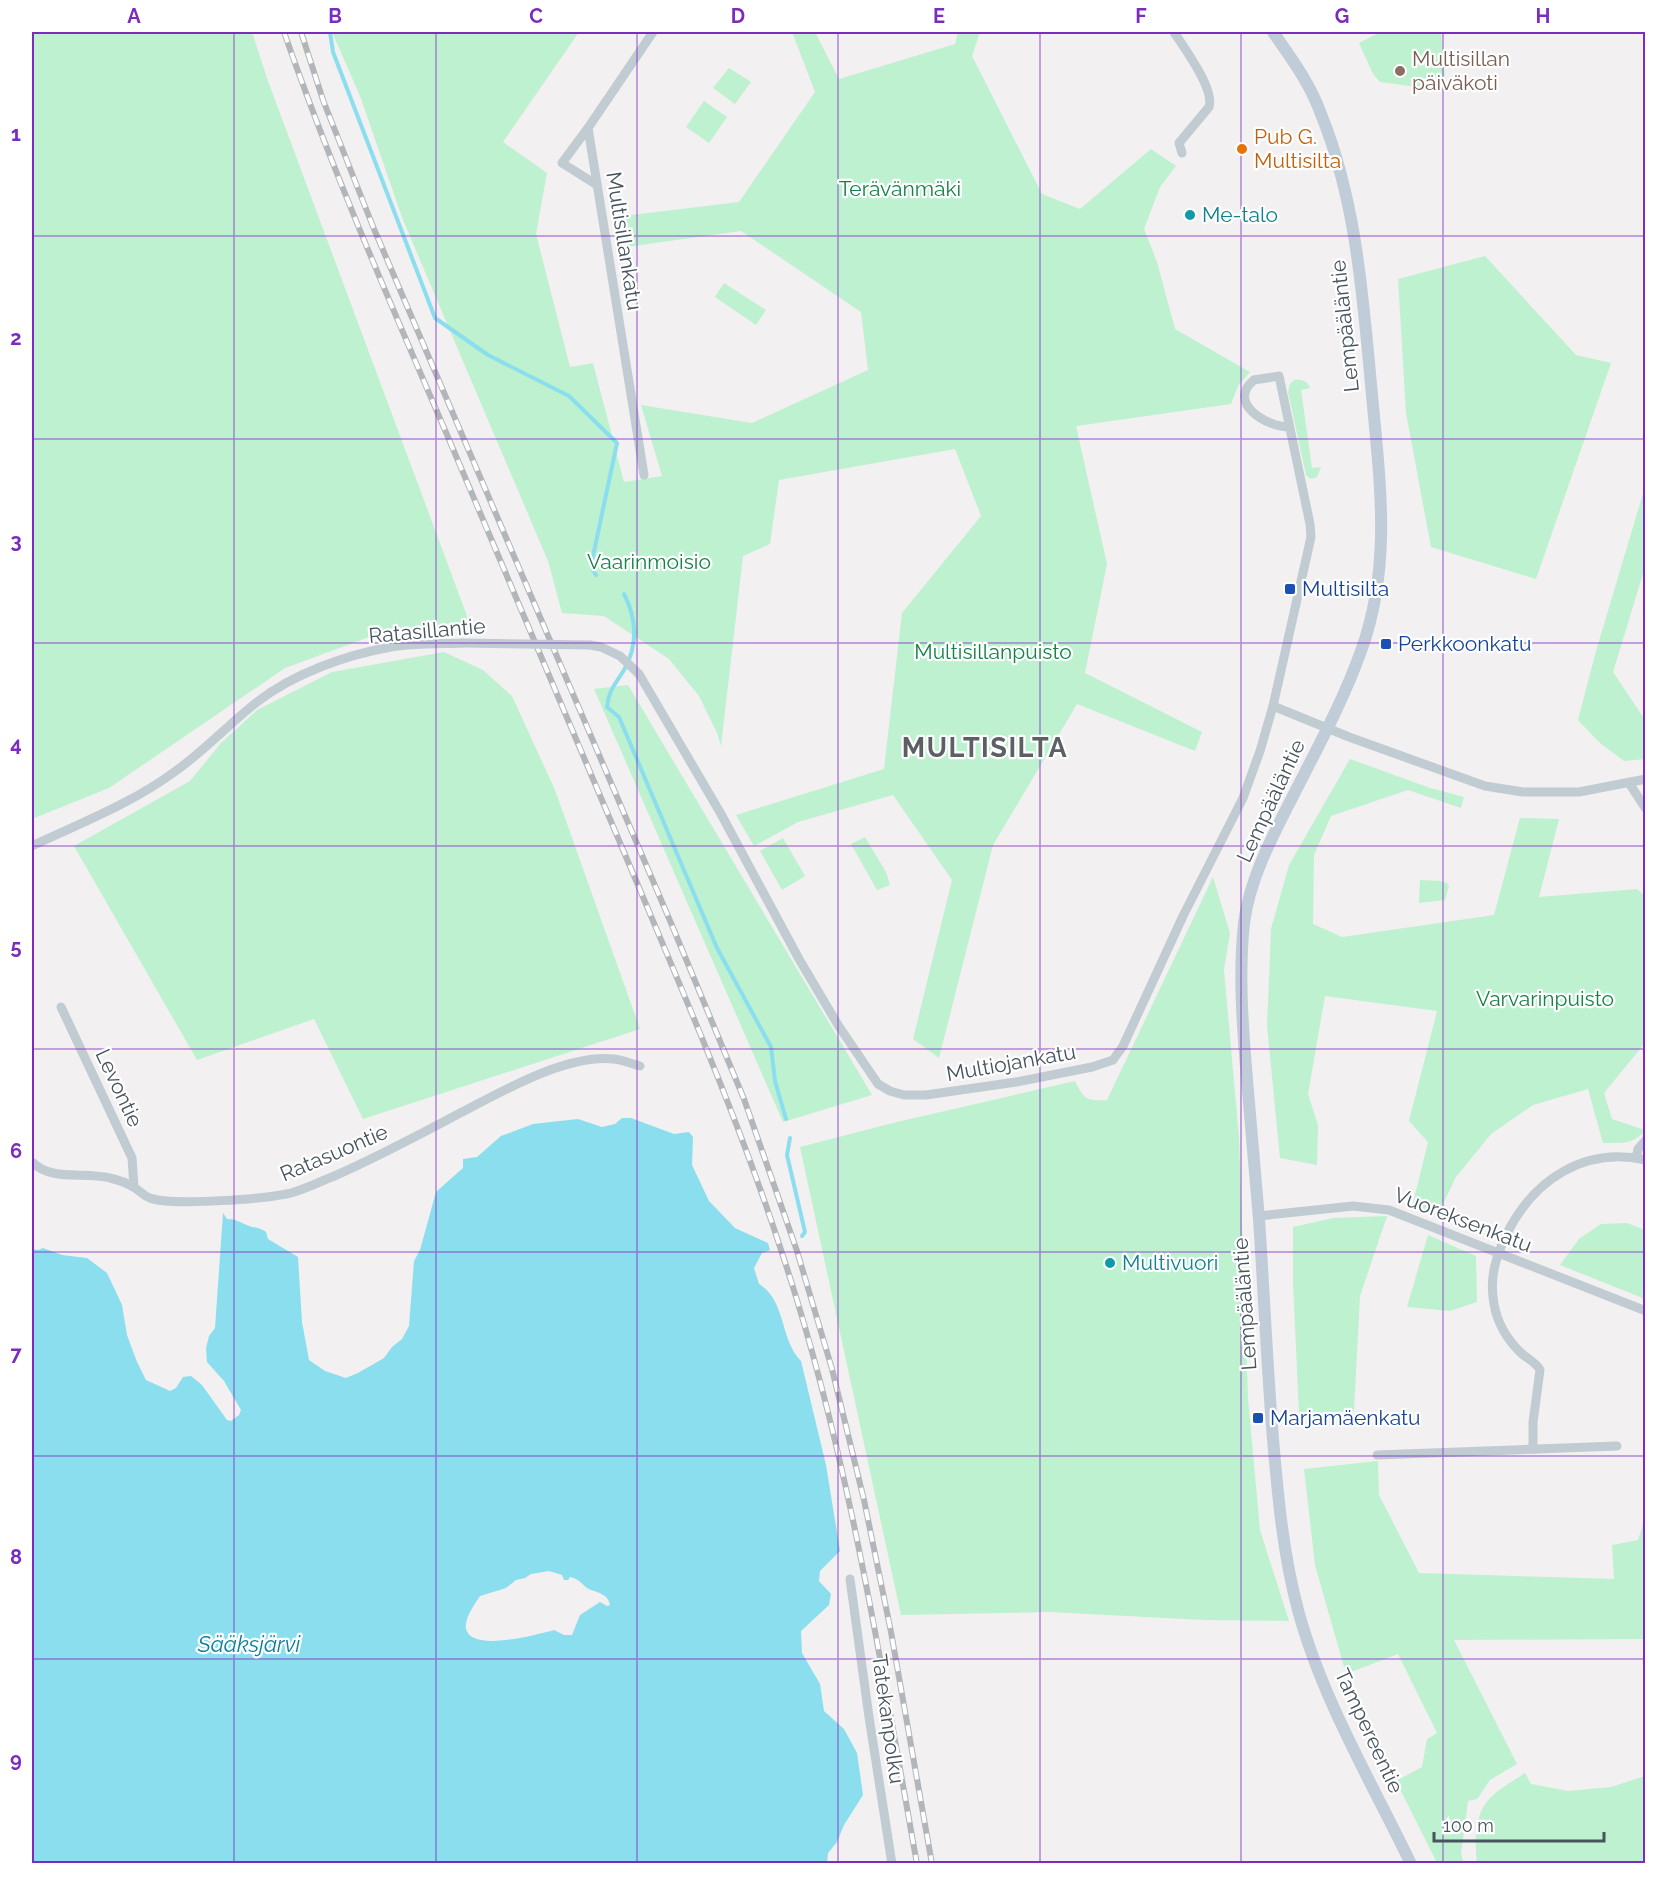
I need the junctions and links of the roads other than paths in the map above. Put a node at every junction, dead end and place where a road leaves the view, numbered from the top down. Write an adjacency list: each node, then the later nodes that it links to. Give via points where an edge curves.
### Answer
1 (653, 32): 4 (street)
2 (1174, 32): 5 (street, via 1211,101 1179,143)
3 (1273, 32): 10 (main road, Lempääläntie, via 1310,86 1345,187 1359,270 1380,468 1382,532 1376,597 1360,653)
4 (588, 128): 6 (street, Multisillankatu); 6 (street, via 562,163)
5 (1182, 153)
6 (597, 185): 8 (street, Multisillankatu)
7 (1290, 426): 7 (street, Multiojankatu, via 1279,376 1254,380 1246,389 1248,408 1269,423); 9 (street, Multiojankatu, via 1311,537)
8 (644, 475)
9 (1272, 706): 10 (street); 12 (street, Multiojankatu, via 1243,798 1183,916 1131,1032 1113,1060 1016,1082 927,1095 904,1095 878,1084 799,959)
10 (1327, 728): 13 (street, via 1485,786 1540,793 1580,792); 22 (main road, Lempääläntie, via 1270,840 1245,915 1242,1018)
11 (1646, 779): 13 (street)
12 (703, 782): 15 (street, Ratasillantie, bridge, via 639,674 620,656 601,647 464,643 393,647 324,665 284,685 258,701 177,770 131,800)
13 (1629, 783): 14 (street)
14 (1646, 809)
15 (32, 846)
16 (61, 1007): 21 (street, Levontie, via 132,1158)
17 (640, 1066): 21 (street, Ratasuontie, via 614,1059 561,1066 294,1193 166,1201 150,1198)
18 (1646, 1140): 19 (street, via 1638,1149)
19 (1641, 1159): 23 (street, via 1591,1160 1552,1178 1522,1207)
20 (32, 1162): 21 (street, Ratasuontie, via 47,1171 107,1177)
21 (134, 1187)
22 (1259, 1216): 23 (street, Vuoreksenkatu, via 1334,1207 1379,1207); 29 (main road, Lempääläntie, via 1278,1496)
23 (1498, 1252): 24 (street, Vuoreksenkatu); 26 (street, via 1492,1290 1498,1319 1519,1351 1540,1370)
24 (1646, 1311)
25 (1617, 1446): 26 (street)
26 (1533, 1449): 27 (street)
27 (1377, 1455)
28 (850, 1579): 30 (street, Tatekanpolku)
29 (1299, 1612): 31 (main road, Tampereentie, via 1335,1708)
30 (892, 1863)
31 (1411, 1863)

